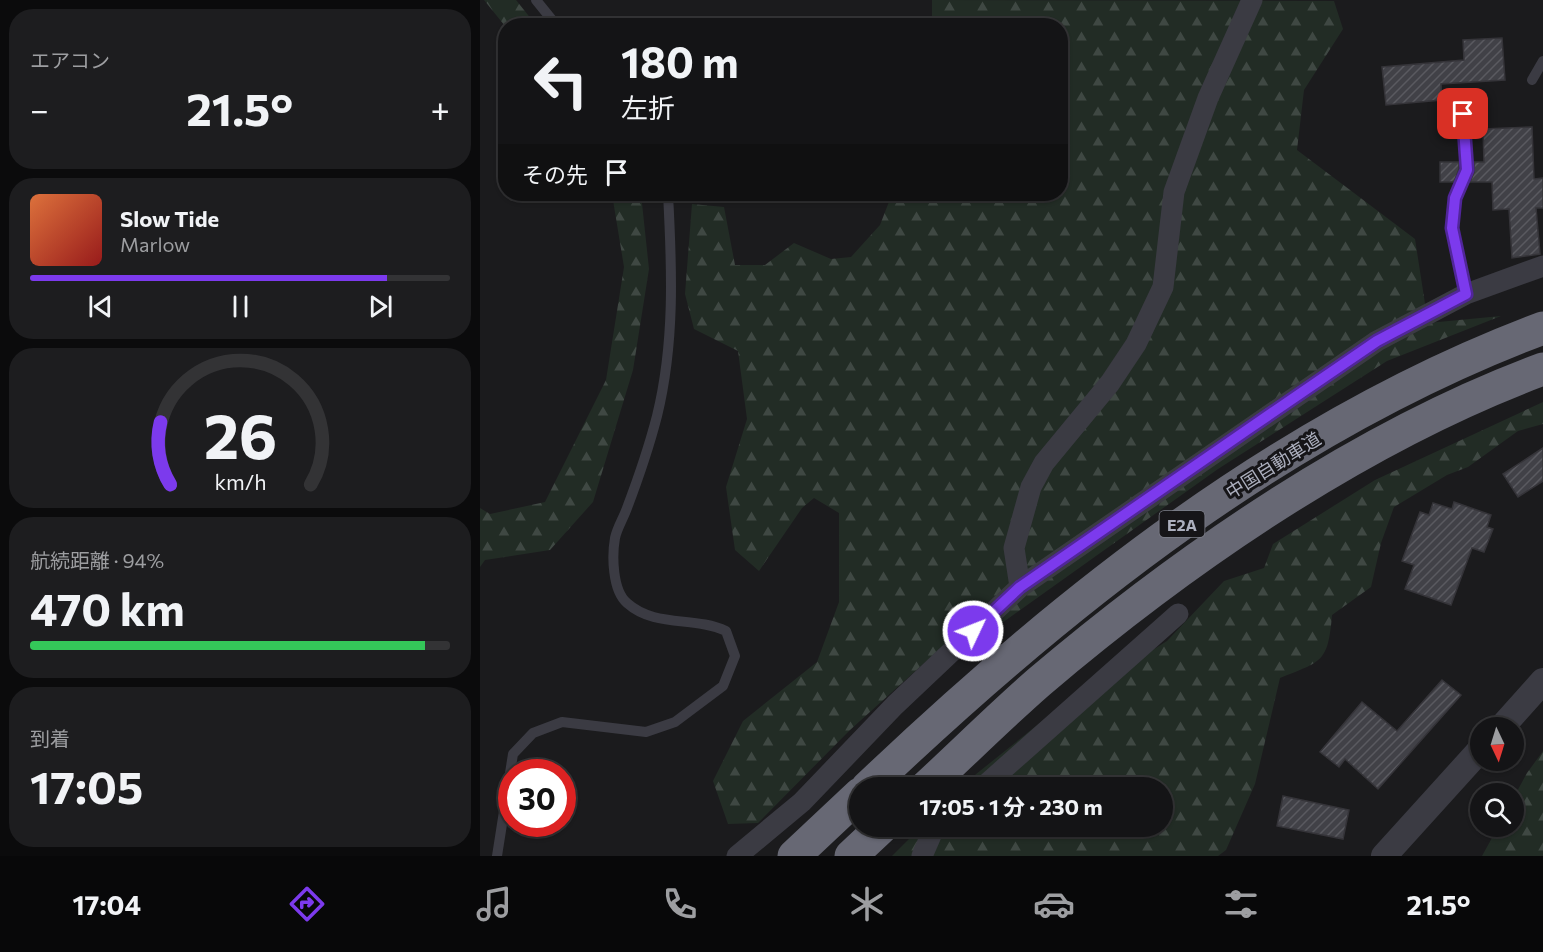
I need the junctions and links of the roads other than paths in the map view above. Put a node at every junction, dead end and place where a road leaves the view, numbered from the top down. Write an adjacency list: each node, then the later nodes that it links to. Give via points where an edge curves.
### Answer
1 (536, 0): 3 (lane)
2 (1252, 0): 12 (street, via 1174,192 1158,297 1117,373 1044,463 1031,487 1014,548)
3 (551, 18)
4 (1543, 61): 5 (lane)
5 (1532, 80)
6 (1461, 93): 9 (lane, via 1467,170 1455,198 1452,228)
7 (668, 201): 23 (lane, via 671,308 665,375 656,417 615,537 616,581 625,602 650,618 712,624 726,631 735,656 723,686 675,722 646,732 562,722 533,733 513,754)
8 (1543, 266): 9 (street)
9 (1466, 294): 12 (street, via 1377,341)
10 (1543, 328): 17 (highway, 中国自動車道 / E2A, via 1391,396 1286,454 1151,545 1013,656)
11 (1543, 369): 18 (highway, 中国自動車道 / E2A, via 1405,432 1296,492 1174,576 1039,682)
12 (1020, 587): 24 (street, via 895,705 802,802)
13 (1178, 614): 19 (street)
14 (1543, 681): 15 (street)
15 (1511, 717)
16 (1470, 761): 28 (street)
17 (879, 777)
18 (937, 777)
19 (994, 777)
20 (849, 804): 25 (highway)
21 (871, 837): 26 (highway)
22 (930, 837): 27 (street)
23 (497, 856)
24 (737, 856)
25 (794, 856)
26 (851, 856)
27 (922, 856)
28 (1384, 856)

